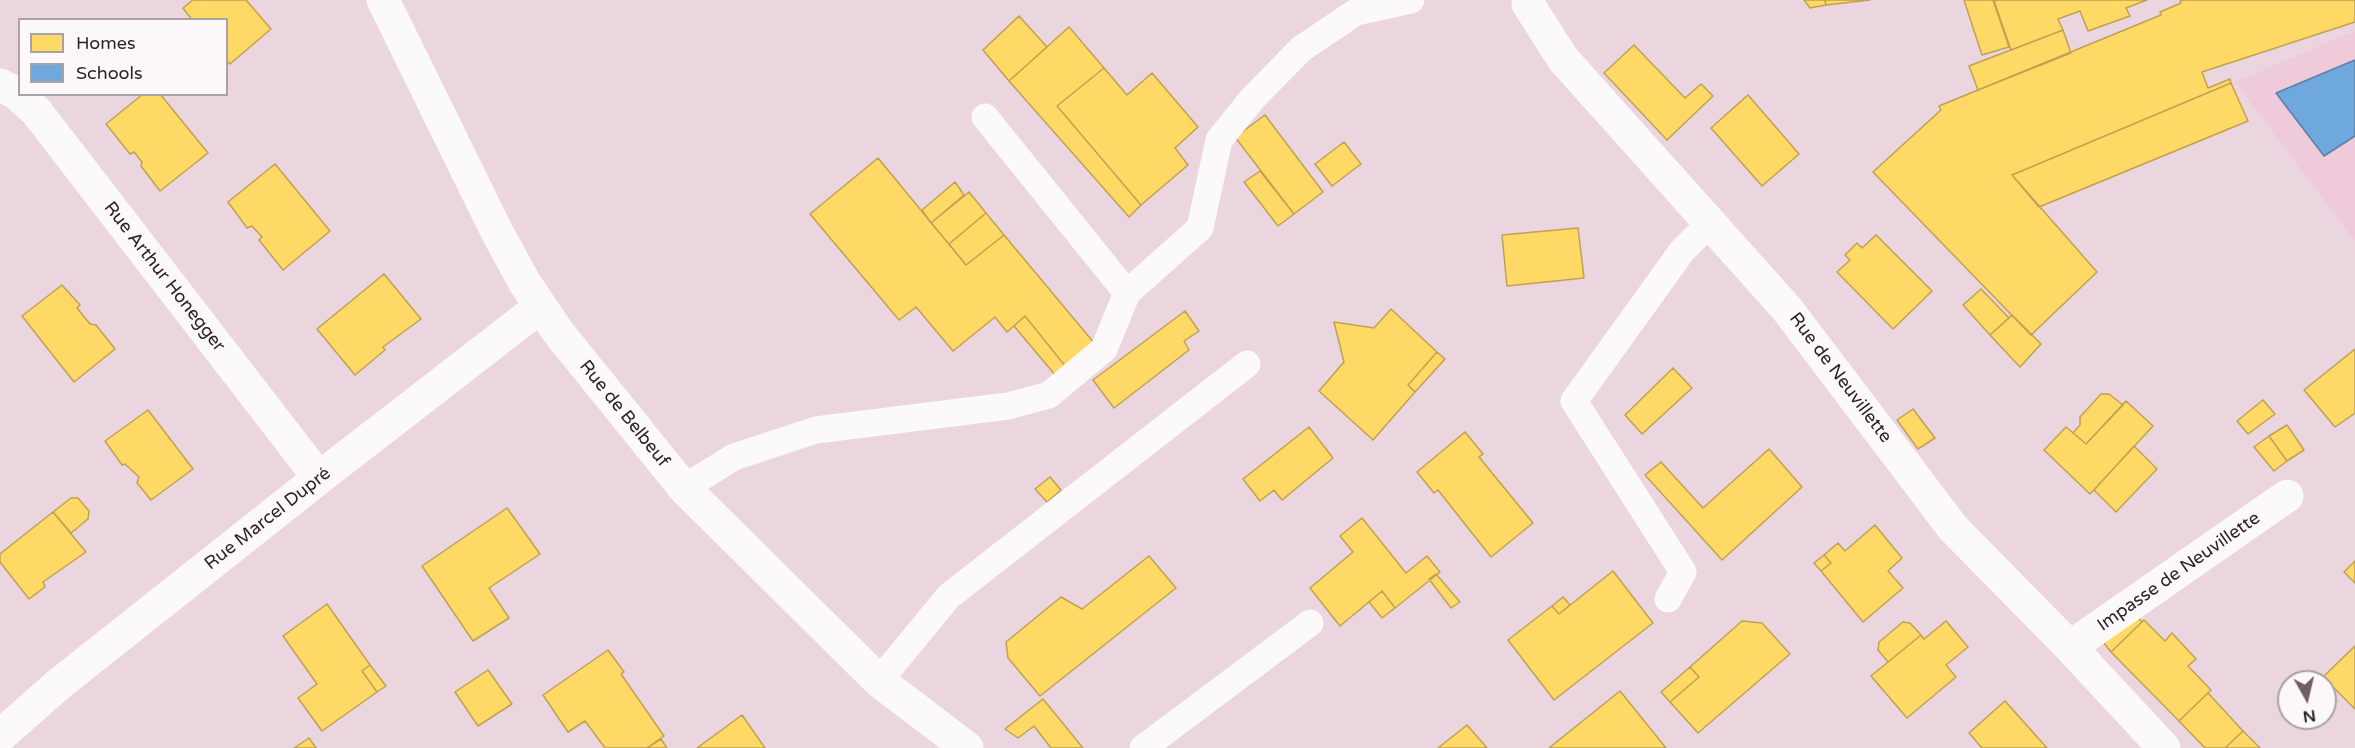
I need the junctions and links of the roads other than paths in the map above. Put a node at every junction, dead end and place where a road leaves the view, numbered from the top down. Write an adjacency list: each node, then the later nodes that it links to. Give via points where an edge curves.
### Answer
1 (383, 0): 10 (street, Rue de Belbeuf, via 498,234)
2 (1411, 0): 9 (lane, via 1356,12 1301,49 1268,83 1219,140 1200,228)
3 (1529, 0): 8 (street, Rue de Neuvillette, via 1563,59)
4 (0, 85): 5 (street, Rue Arthur Honegger)
5 (18, 95)
6 (19, 96): 12 (street, Rue Arthur Honegger, via 36,111)
7 (985, 117): 9 (lane)
8 (1710, 223): 15 (lane, via 1682,251 1574,400 1683,572); 17 (street, Rue de Neuvillette, via 1787,309 1953,528)
9 (1127, 293): 13 (lane, via 1104,349 1049,395 1008,406 816,430 734,457)
10 (540, 308): 12 (street, Rue Marcel Dupré); 13 (street, Rue de Belbeuf)
11 (1247, 364): 18 (lane, via 949,596)
12 (319, 478): 19 (street, Rue Marcel Dupré, via 59,684)
13 (684, 488): 18 (street, Rue de Belbeuf)
14 (2288, 496): 17 (street, Impasse de Neuvillette)
15 (1668, 599)
16 (1310, 622): 21 (lane)
17 (2070, 647): 22 (street, Rue de Neuvillette)
18 (879, 681): 20 (street, Rue de Belbeuf)
19 (0, 736)
20 (967, 748)
21 (1143, 748)
22 (2164, 748)

